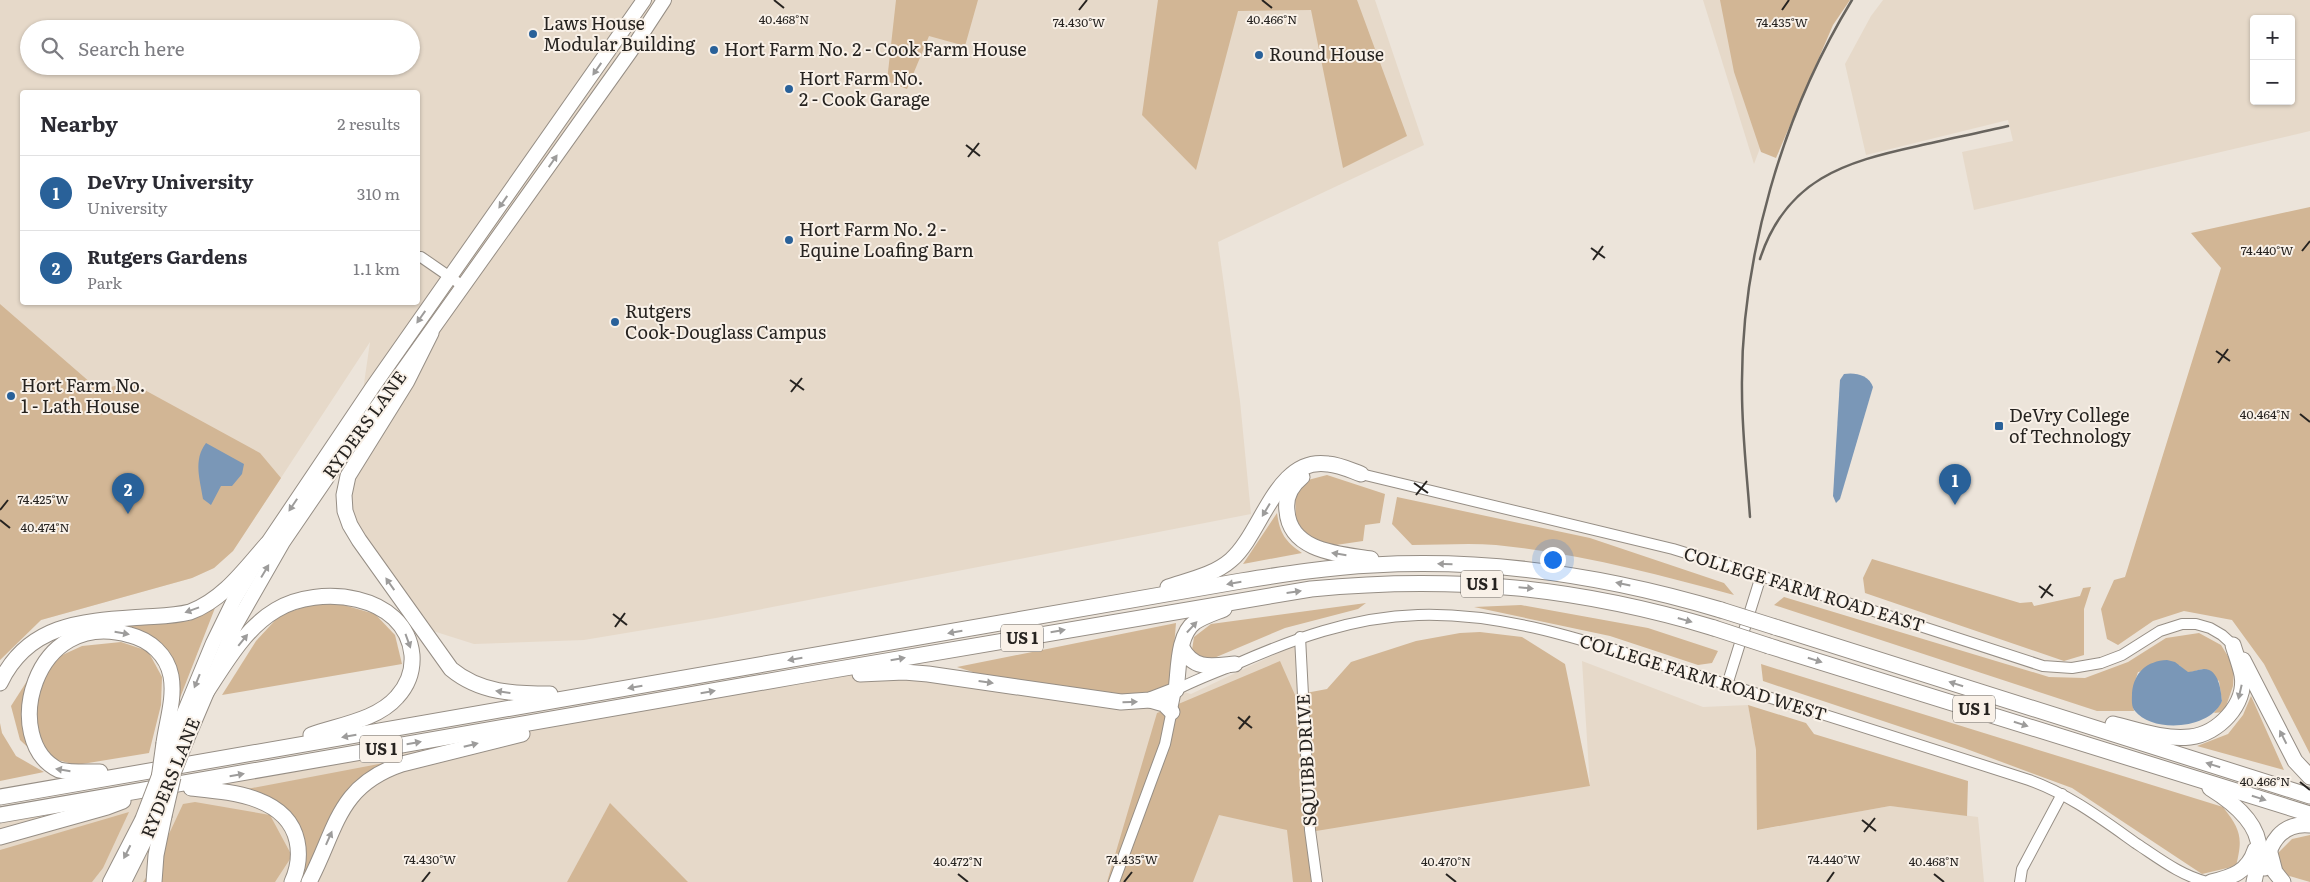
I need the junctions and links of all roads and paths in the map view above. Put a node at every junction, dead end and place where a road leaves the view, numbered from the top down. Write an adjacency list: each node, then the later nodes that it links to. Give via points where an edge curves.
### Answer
1 (644, 0): 4 (main road, RYDERS LANE, one-way to 4)
2 (664, 0): 5 (main road, RYDERS LANE, one-way to 2)
3 (421, 257): 4 (street)
4 (449, 277): 5 (street); 8 (main road, RYDERS LANE, one-way to 8)
5 (463, 286): 6 (main road, RYDERS LANE)
6 (431, 333): 21 (main road, RYDERS LANE, one-way to 6, via 239,619 279,548); 22 (highway, one-way to 6, via 500,692 462,678 442,658 350,525 344,503 348,476 407,381)
7 (1361, 474): 9 (highway, one-way to 7, via 1322,551 1306,542 1290,524 1286,510 1288,497 1302,476 1324,469); 10 (street, COLLEGE FARM ROAD EAST, via 1665,547); 12 (highway, one-way to 12, via 1329,464 1315,463 1302,467 1283,482 1248,541 1226,564 1210,573)
8 (267, 544): 19 (highway, one-way to 19, via 226,589 190,612 92,621 49,633 12,663); 27 (main road, RYDERS LANE, one-way to 27, via 213,644)
9 (1404, 563): 12 (highway, US 1, one-way to 12, via 1306,571); 23 (highway, US 1, one-way to 9, bridge, via 1721,610 1631,585 1502,566)
10 (1760, 576): 14 (street, COLLEGE FARM ROAD EAST, via 2052,667 2081,667 2114,659 2160,631 2182,624 2210,628); 18 (street)
11 (1246, 599): 15 (highway, one-way to 11, via 1186,633 1194,623); 17 (highway, US 1, one-way to 11); 30 (highway, US 1, one-way to 30, bridge, via 1374,584 1471,584 1599,598 1714,628)
12 (1114, 604): 22 (highway, US 1, one-way to 22)
13 (1300, 637): 16 (street, COLLEGE FARM ROAD WEST); 18 (street, COLLEGE FARM ROAD WEST, via 1383,617 1434,615 1483,618 1542,629); 49 (street, SQUIBB DRIVE, via 1310,820)
14 (2233, 645): 23 (highway, one-way to 23, via 2242,675 2242,688 2236,705 2218,726 2191,737 2144,732 2077,713); 31 (highway, one-way to 14, via 2295,761 2251,673)
15 (1182, 648): 16 (highway, via 1189,659 1199,665); 20 (highway)
16 (1235, 664): 20 (street, COLLEGE FARM ROAD WEST)
17 (798, 676): 24 (highway, one-way to 24, via 915,673 1110,701); 25 (highway, US 1, one-way to 17)
18 (1728, 685): 33 (street, COLLEGE FARM ROAD WEST, via 1967,760)
19 (4, 688): 27 (highway, one-way to 27, via 26,664 60,640 94,631 136,636 158,651 171,675)
20 (1176, 690): 24 (highway); 26 (street)
21 (205, 694): 28 (highway, one-way to 28, via 255,626 292,602 315,596 346,597 378,608 396,621 407,638 412,659 408,680 393,701 357,720); 32 (main road, RYDERS LANE, bridge, via 187,739)
22 (587, 695): 28 (highway, US 1, one-way to 28)
23 (2002, 699): 34 (highway, US 1, one-way to 23)
24 (1150, 700): 26 (highway, via 1164,704)
25 (591, 712): 32 (highway, US 1, one-way to 25); 47 (highway, one-way to 25, via 346,803 357,789 378,773 531,732)
26 (1172, 712): 48 (street, via 1162,754)
27 (168, 743): 32 (highway, bridge)
28 (260, 752): 32 (highway, US 1)
29 (24, 754): 32 (highway, one-way to 29, via 64,771)
30 (2179, 773): 36 (highway, US 1, one-way to 36); 40 (highway, via 2212,789 2235,806 2250,822)
31 (2310, 777)
32 (160, 781): 35 (highway, US 1); 37 (highway, US 1); 38 (highway, bridge); 41 (highway, via 107,808); 43 (main road, RYDERS LANE, one-way to 43, bridge); 46 (highway, via 240,795 279,812 293,830 298,844 298,866)
33 (2062, 794): 50 (street, via 2022,869); 51 (street, COLLEGE FARM ROAD WEST, via 2180,872)
34 (2310, 796)
35 (0, 797)
36 (2310, 814)
37 (0, 815)
38 (160, 817): 44 (main road, RYDERS LANE); 45 (highway)
39 (2310, 825): 42 (highway, via 2286,829)
40 (2256, 836): 51 (highway, via 2254,852 2246,867 2232,877); 52 (highway, via 2259,854)
41 (0, 837)
42 (2270, 850): 53 (highway); 54 (highway, via 2274,872)
43 (110, 882)
44 (124, 882)
45 (154, 882)
46 (292, 882)
47 (309, 882)
48 (1114, 882)
49 (1317, 882)
50 (2020, 882)
51 (2209, 882)
52 (2254, 882)
53 (2263, 882)
54 (2283, 882)

